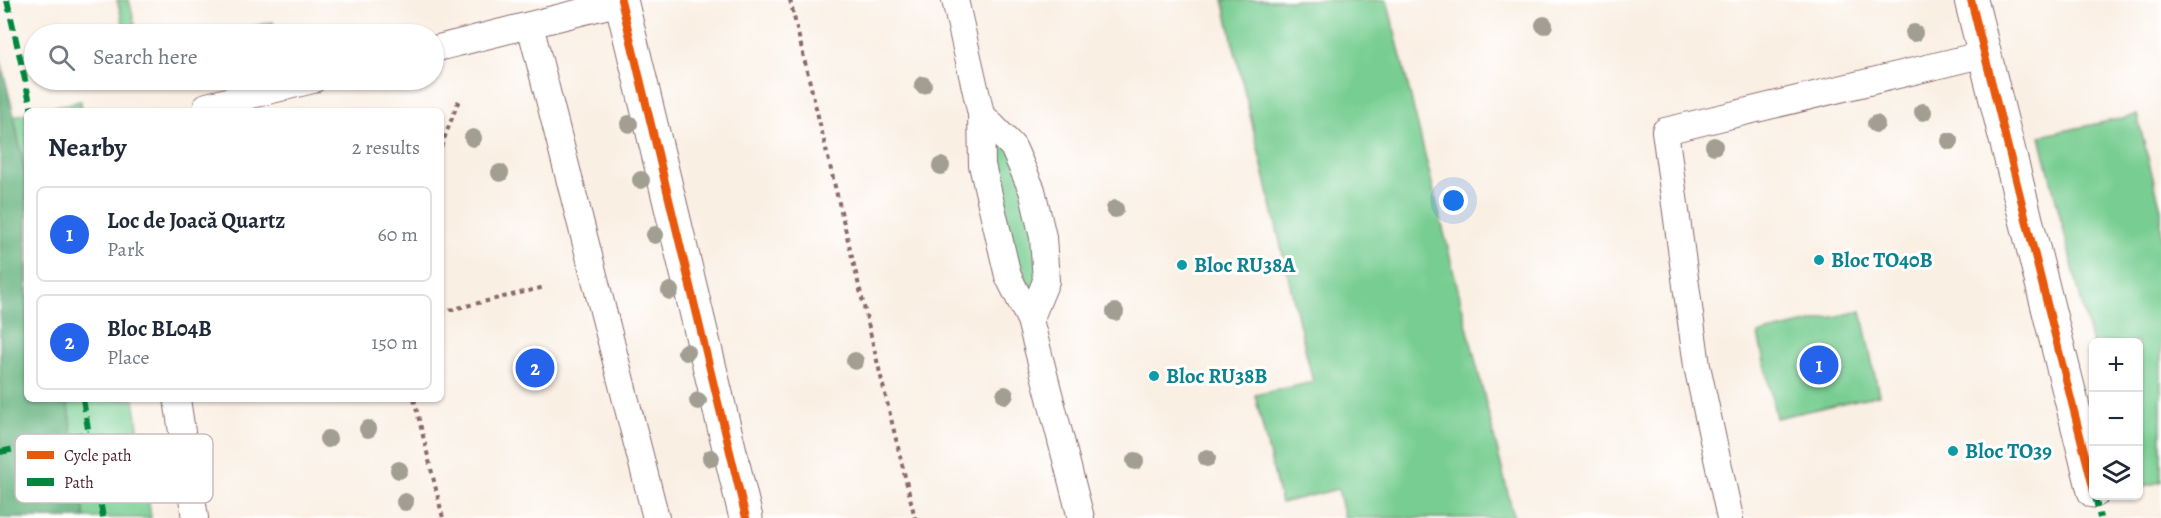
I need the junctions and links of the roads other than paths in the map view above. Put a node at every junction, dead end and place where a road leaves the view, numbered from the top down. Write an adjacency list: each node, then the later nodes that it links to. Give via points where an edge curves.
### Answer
1 (955, 0): 9 (lane)
2 (1971, 0): 6 (street)
3 (621, 1): 4 (lane); 18 (street)
4 (530, 25): 5 (lane); 17 (lane)
5 (444, 46)
6 (1985, 54): 13 (street); 20 (lane, via 1665,131 1697,366)
7 (272, 90): 8 (lane)
8 (207, 108)
9 (981, 114): 10 (lane, via 982,165 1005,265); 10 (lane, via 1013,147 1032,190 1043,237 1046,281)
10 (1030, 320): 19 (lane)
11 (177, 402): 12 (lane)
12 (182, 434)
13 (2089, 473)
14 (2096, 500): 21 (street)
15 (193, 503): 16 (lane)
16 (195, 518)
17 (656, 518)
18 (746, 518)
19 (1081, 518)
20 (1730, 518)
21 (2100, 518)

